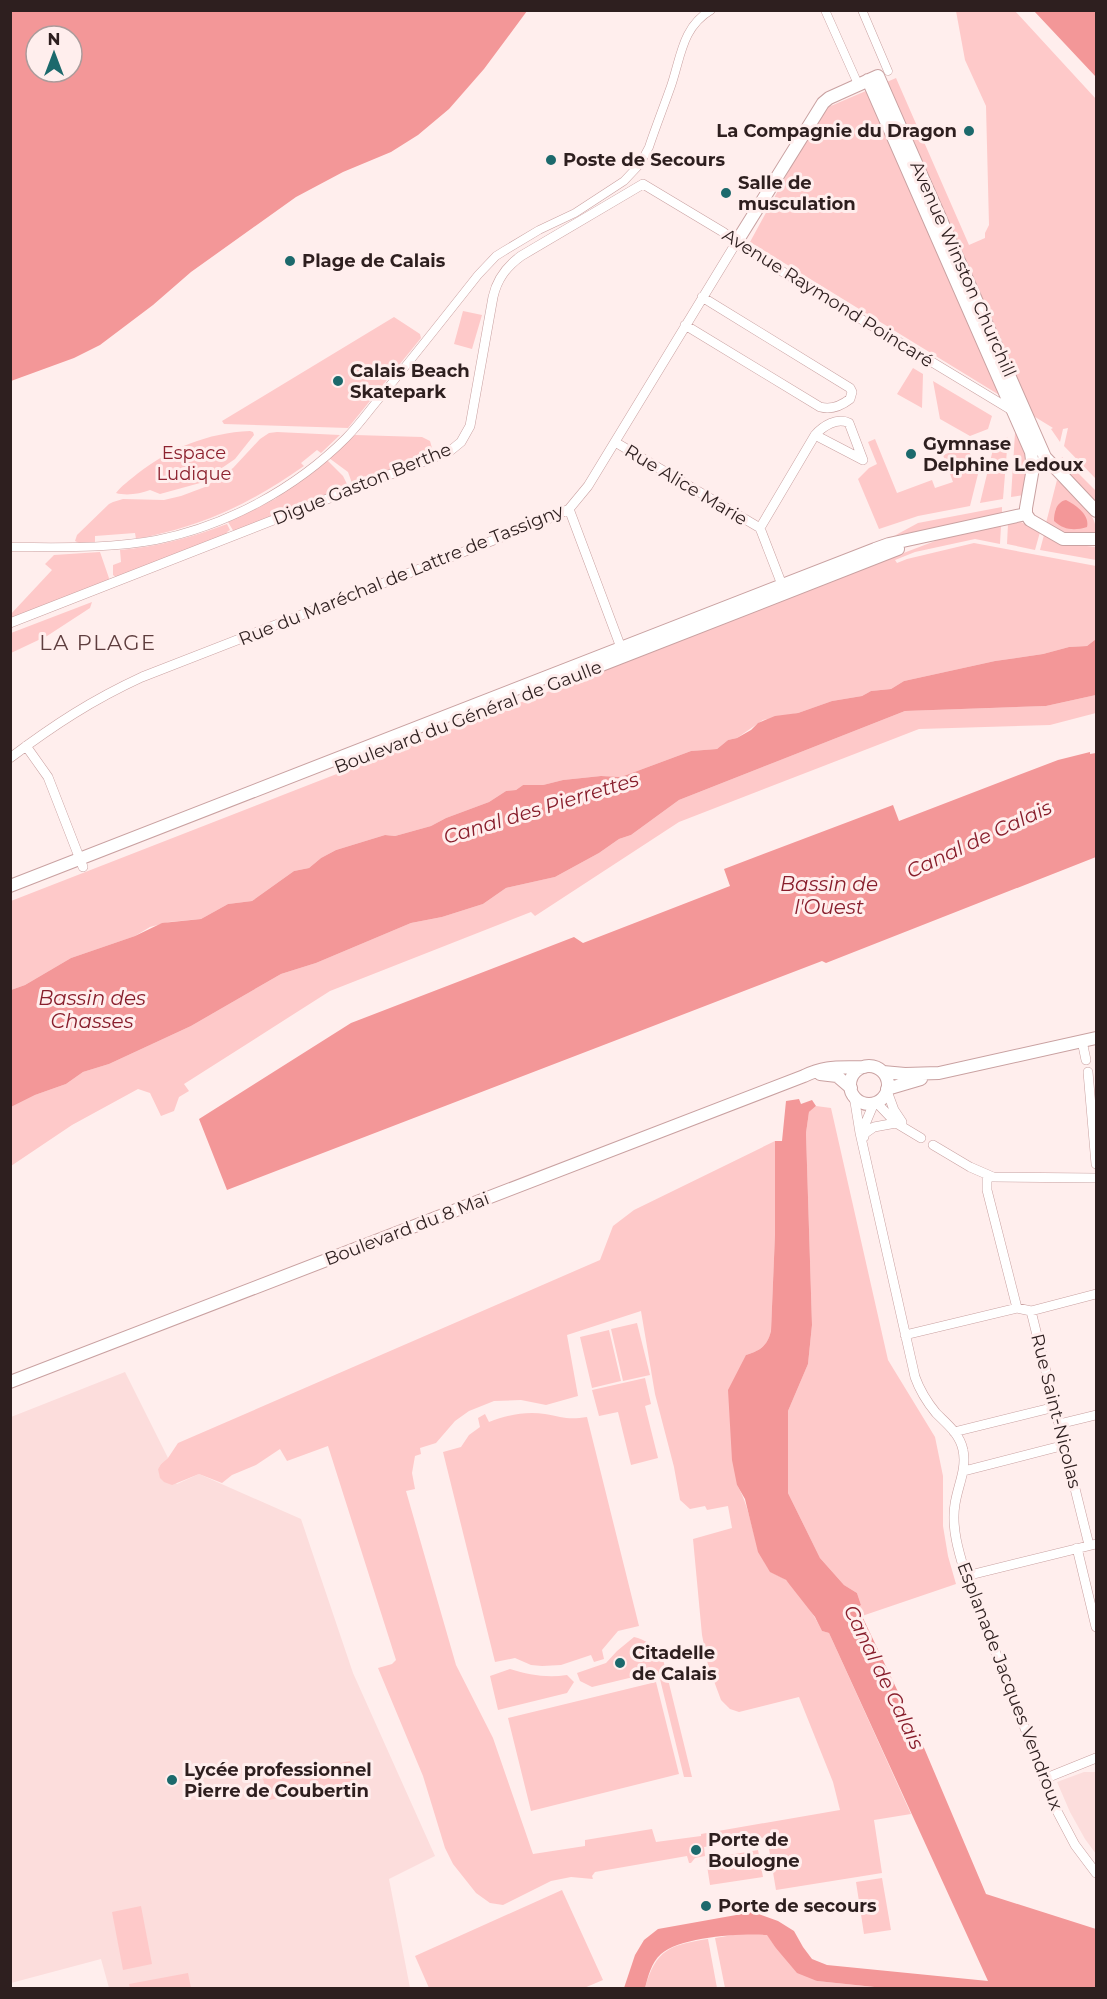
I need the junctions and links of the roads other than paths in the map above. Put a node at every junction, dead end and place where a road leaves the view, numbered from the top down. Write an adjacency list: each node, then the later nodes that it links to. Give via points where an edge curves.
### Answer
1 (711, 10): 19 (street, Digue Gaston Berthe, via 696,21 688,34 645,157 624,182 496,256 346,437 309,470 221,520 155,540 101,546)
2 (825, 10): 4 (street)
3 (862, 10): 4 (street, Avenue Winston Churchill)
4 (873, 78): 6 (street, Rue du Maréchal de Lattre de Tassigny, via 823,102); 9 (street, Avenue Winston Churchill); 12 (street, Avenue Winston Churchill)
5 (643, 184): 6 (street, Avenue Raymond Poincaré); 21 (street, Digue Gaston Berthe, via 521,256 500,277 470,426 450,451)
6 (736, 243): 7 (street, Rue du Maréchal de Lattre de Tassigny); 9 (street, Avenue Raymond Poincaré)
7 (702, 297): 8 (street, Rue du Maréchal de Lattre de Tassigny); 8 (street, via 849,388 849,399 827,409 820,406)
8 (686, 325): 11 (street, Rue du Maréchal de Lattre de Tassigny)
9 (1014, 411): 13 (street, Avenue Winston Churchill, via 1031,452)
10 (815, 435): 10 (street, via 853,455 863,460 846,421 824,426); 17 (street)
11 (615, 442): 14 (street, Rue du Maréchal de Lattre de Tassigny, via 588,486); 17 (street, Rue Alice Marie)
12 (1048, 462): 13 (street, via 1038,461); 15 (street)
13 (1033, 468): 16 (street)
14 (569, 508): 22 (street); 23 (street, Rue du Maréchal de Lattre de Tassigny, via 142,677 81,708)
15 (1096, 511)
16 (1026, 514): 18 (street, via 1033,523 1059,538); 20 (street, Boulevard du Général de Gaulle, via 924,537)
17 (760, 528): 20 (street, Rue Alice Marie)
18 (1096, 540)
19 (10, 547)
20 (783, 589): 22 (street, Boulevard du Général de Gaulle)
21 (10, 623)
22 (622, 652): 25 (street, Boulevard du Général de Gaulle)
23 (27, 746): 24 (street, Rue du Maréchal de Lattre de Tassigny); 25 (street, via 48,777)
24 (10, 758)
25 (81, 863): 26 (street, Boulevard du Général de Gaulle); 27 (street, Boulevard du Général de Gaulle)
26 (10, 886)
27 (10, 895)
28 (1096, 1038): 29 (street)
29 (1082, 1041): 30 (street); 34 (street)
30 (1086, 1060)
31 (864, 1067): 32 (street, via 874,1066); 35 (street, Boulevard du 8 Mai, via 824,1068); 37 (street, via 854,1074)
32 (883, 1072): 34 (street); 36 (street)
33 (1088, 1072): 45 (street)
34 (939, 1073): 36 (street)
35 (804, 1076): 37 (street, Boulevard du 8 Mai, via 833,1075); 52 (street, Boulevard du 8 Mai)
36 (887, 1090): 38 (street); 40 (street)
37 (853, 1092): 38 (street, via 862,1102); 44 (street, Esplanade Jacques Vendroux)
38 (875, 1102): 39 (street); 41 (street, Esplanade Jacques Vendroux)
39 (896, 1123): 40 (street); 41 (street, via 874,1127)
40 (907, 1129): 42 (street)
41 (864, 1134): 44 (street, Esplanade Jacques Vendroux)
42 (921, 1138)
43 (933, 1145): 46 (street)
44 (864, 1151): 51 (street, Esplanade Jacques Vendroux)
45 (1096, 1164)
46 (987, 1176): 47 (street); 49 (street, via 987,1190)
47 (1096, 1178)
48 (1096, 1294): 50 (street)
49 (1017, 1308): 50 (street); 51 (street)
50 (1031, 1311): 53 (street, Rue Saint-Nicolas)
51 (905, 1335): 56 (street, Esplanade Jacques Vendroux, via 918,1387)
52 (10, 1382)
53 (1055, 1407): 55 (street, Rue Saint-Nicolas); 56 (street)
54 (1096, 1415): 55 (street)
55 (1059, 1424): 57 (street, Rue Saint-Nicolas)
56 (954, 1432): 58 (street, Esplanade Jacques Vendroux, via 963,1450)
57 (1065, 1445): 58 (street); 59 (street, Rue Saint-Nicolas)
58 (964, 1471): 61 (street, Esplanade Jacques Vendroux, via 954,1524)
59 (1093, 1544): 60 (street)
60 (1077, 1548): 61 (street); 62 (street)
61 (966, 1576): 64 (street, Esplanade Jacques Vendroux)
62 (1096, 1627)
63 (1096, 1758): 64 (street)
64 (1044, 1779): 65 (street, Esplanade Jacques Vendroux, via 1064,1826)
65 (1096, 1873)

